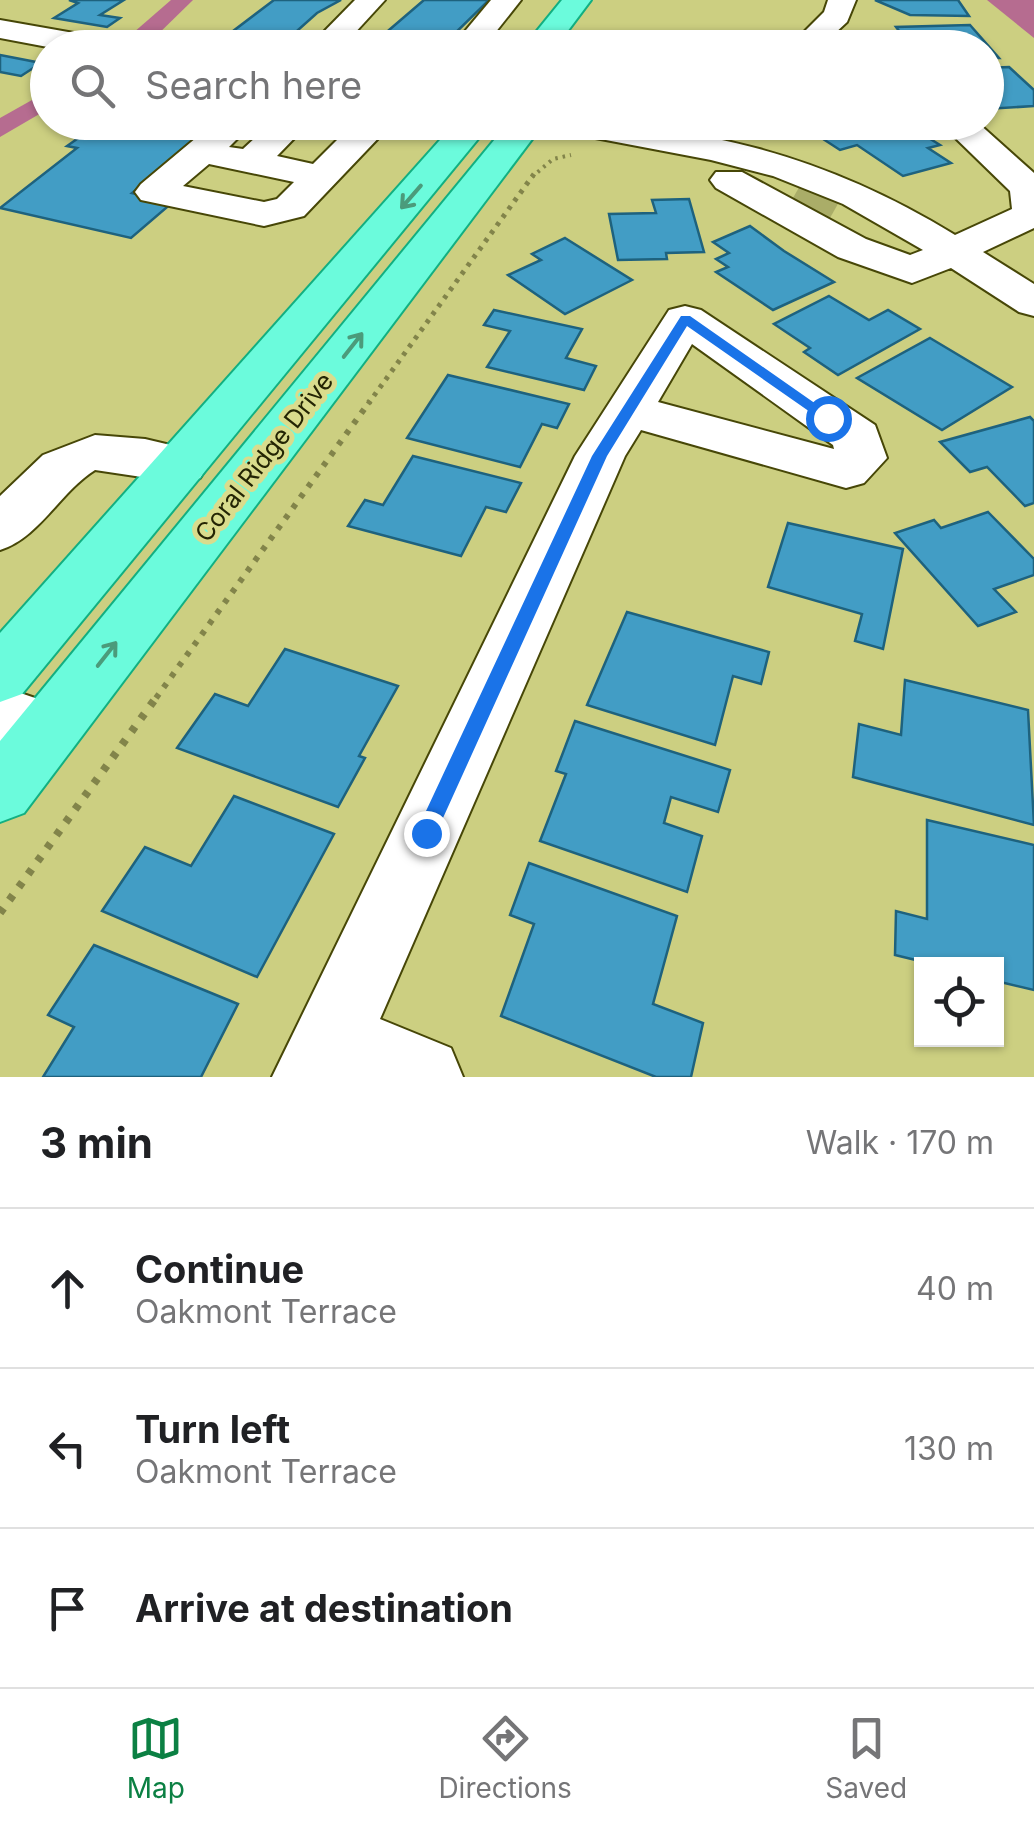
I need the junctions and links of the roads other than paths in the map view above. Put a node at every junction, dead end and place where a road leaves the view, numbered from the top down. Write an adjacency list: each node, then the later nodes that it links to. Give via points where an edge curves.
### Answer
1 (16, 0): 6 (street)
2 (370, 0): 8 (street)
3 (506, 0): 9 (street)
4 (577, 0): 10 (main road)
5 (842, 0): 11 (street)
6 (0, 9)
7 (0, 28): 12 (street)
8 (339, 30)
9 (481, 30)
10 (553, 30)
11 (823, 30)
12 (30, 34)
13 (217, 140): 21 (street)
14 (274, 140): 22 (street)
15 (357, 140): 24 (street)
16 (460, 140): 33 (main road, one-way to 33)
17 (504, 140): 36 (main road, Coral Ridge Drive, one-way to 17)
18 (578, 140): 23 (street)
19 (662, 140): 27 (street, via 783,169 856,195)
20 (976, 140): 26 (street, via 1028,188)
21 (203, 152): 22 (street); 24 (street, via 154,192 264,214 290,208)
22 (250, 162): 24 (street)
23 (703, 168): 25 (street); 29 (street, via 852,248)
24 (319, 176)
25 (793, 198)
26 (1034, 214): 28 (street)
27 (857, 222): 28 (street); 29 (street)
28 (954, 252): 29 (street); 30 (street)
29 (912, 270): 31 (street)
30 (1034, 302)
31 (1034, 342)
32 (630, 410): 38 (street, via 600,456)
33 (182, 464): 34 (street, via 119,449 93,450 64,462); 35 (main road)
34 (0, 530)
35 (0, 676)
36 (23, 722): 37 (main road, Coral Ridge Drive)
37 (0, 790)
38 (322, 1058): 39 (street)
39 (422, 1077)

